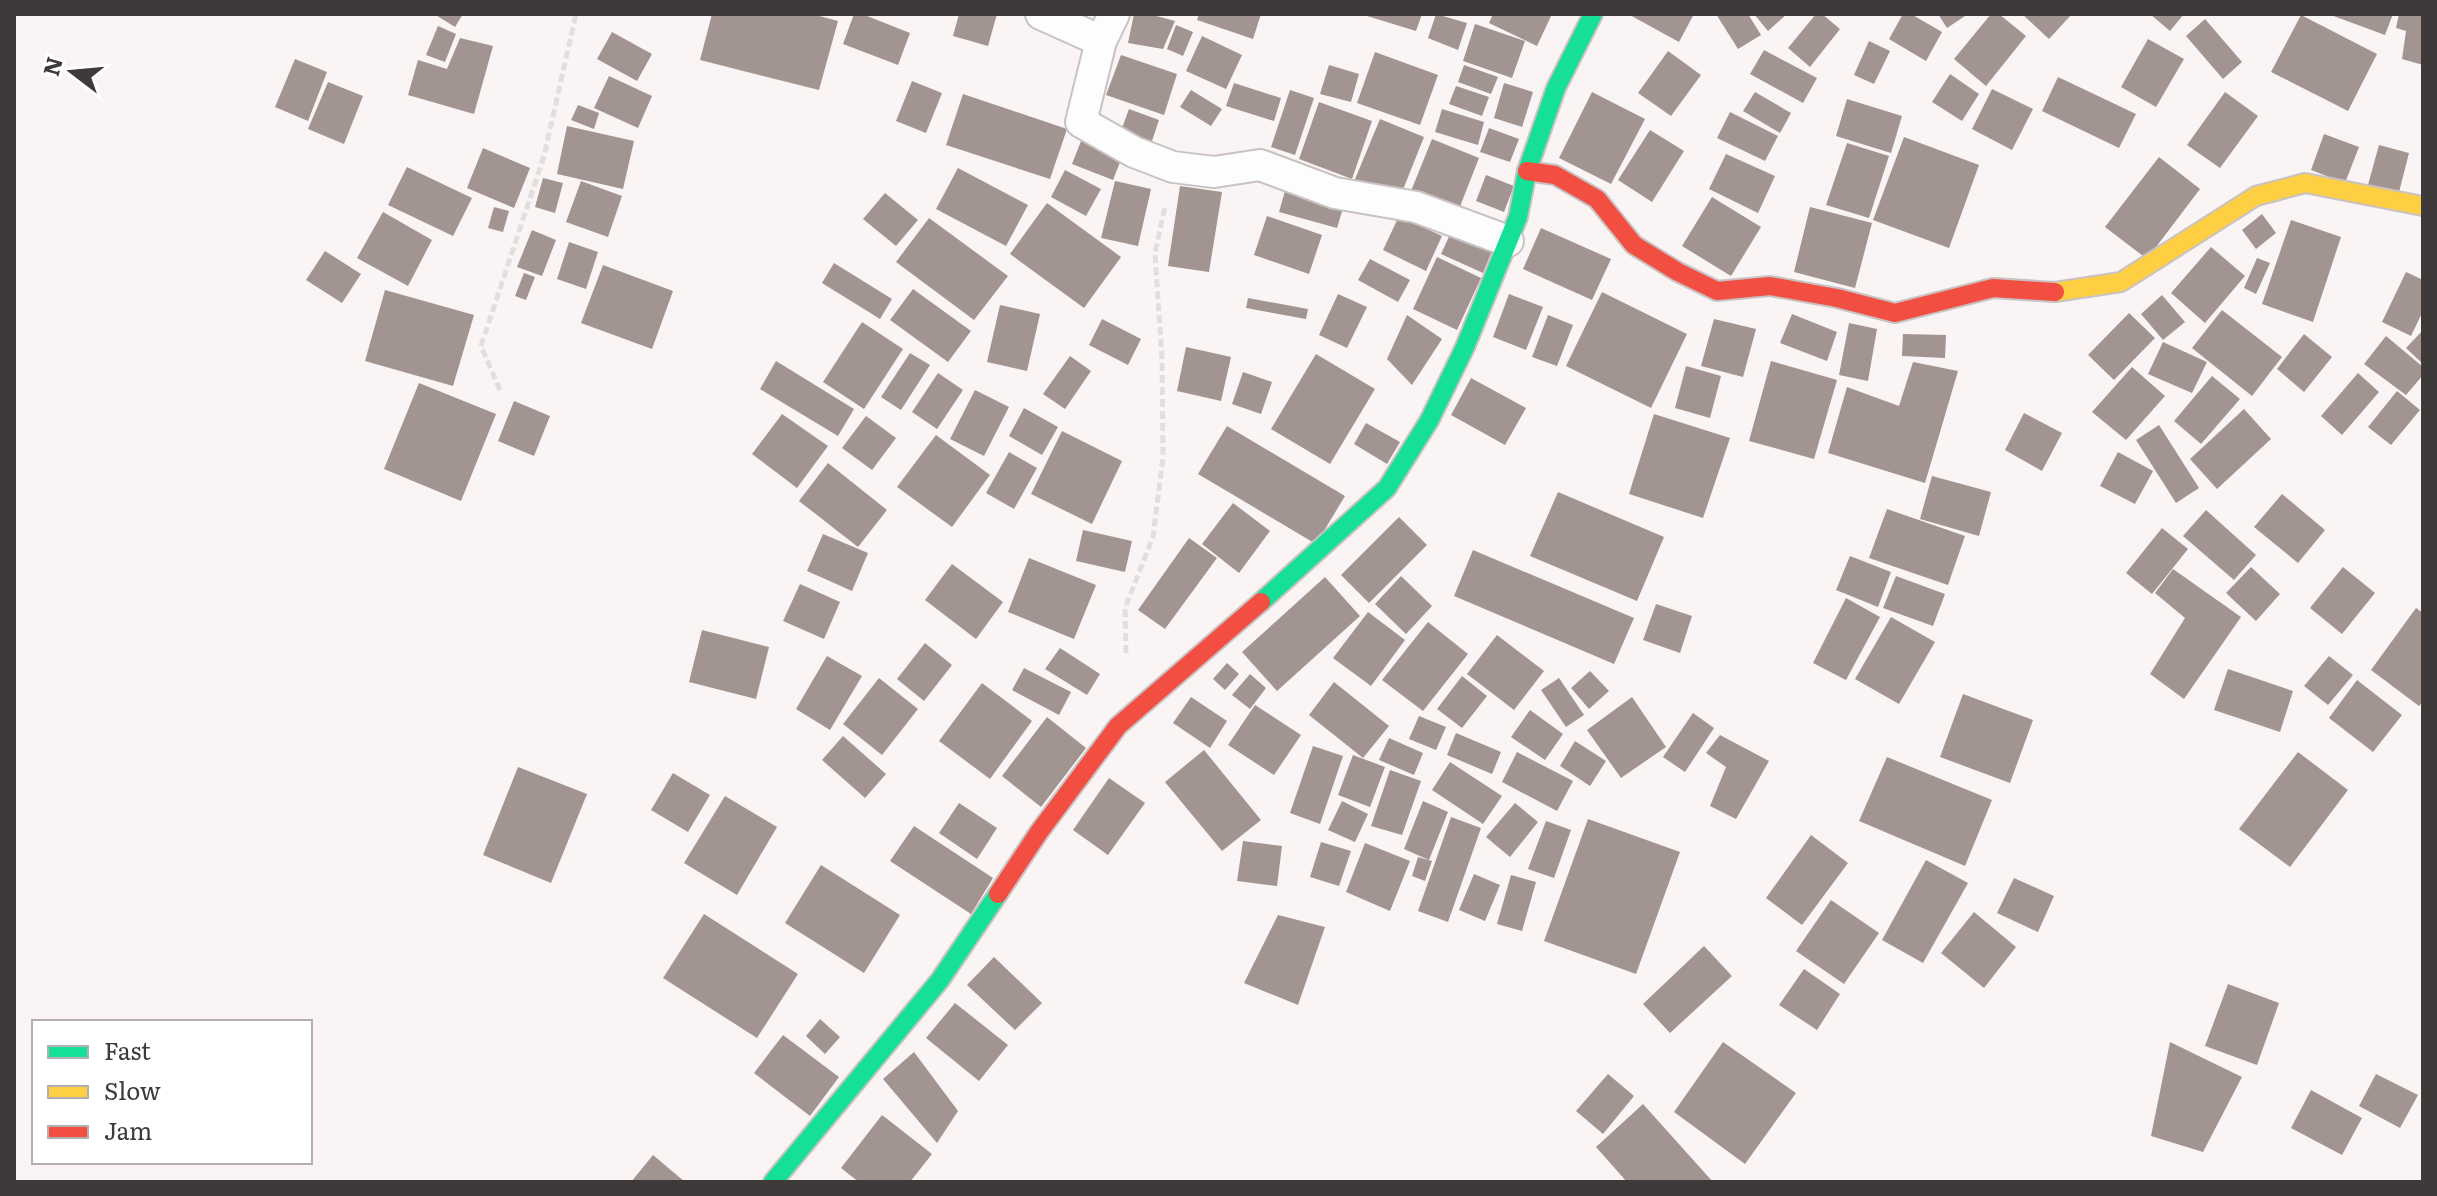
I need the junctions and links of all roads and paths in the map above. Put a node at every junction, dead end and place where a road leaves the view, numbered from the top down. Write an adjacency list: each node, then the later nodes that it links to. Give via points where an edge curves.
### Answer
1 (576, 14): 10 (path, via 544,156 481,346)
2 (1041, 14): 5 (lane)
3 (1114, 14): 5 (lane)
4 (1593, 14): 7 (street, via 1556,88)
5 (1101, 41): 6 (lane, via 1081,122)
6 (1173, 167): 9 (lane, via 1214,172 1260,165 1335,193 1416,207); 11 (path, via 1155,253 1163,458 1153,537 1125,608)
7 (1527, 171): 8 (street, via 1555,175 1597,199 1634,245 1717,291 1770,286 1895,313 1993,288 2059,292 2121,282 2256,196 2305,183); 9 (street)
8 (2423, 206)
9 (1508, 241): 12 (street, via 1429,421 1387,488 1118,726 940,980)
10 (500, 390)
11 (1126, 656)
12 (773, 1182)

